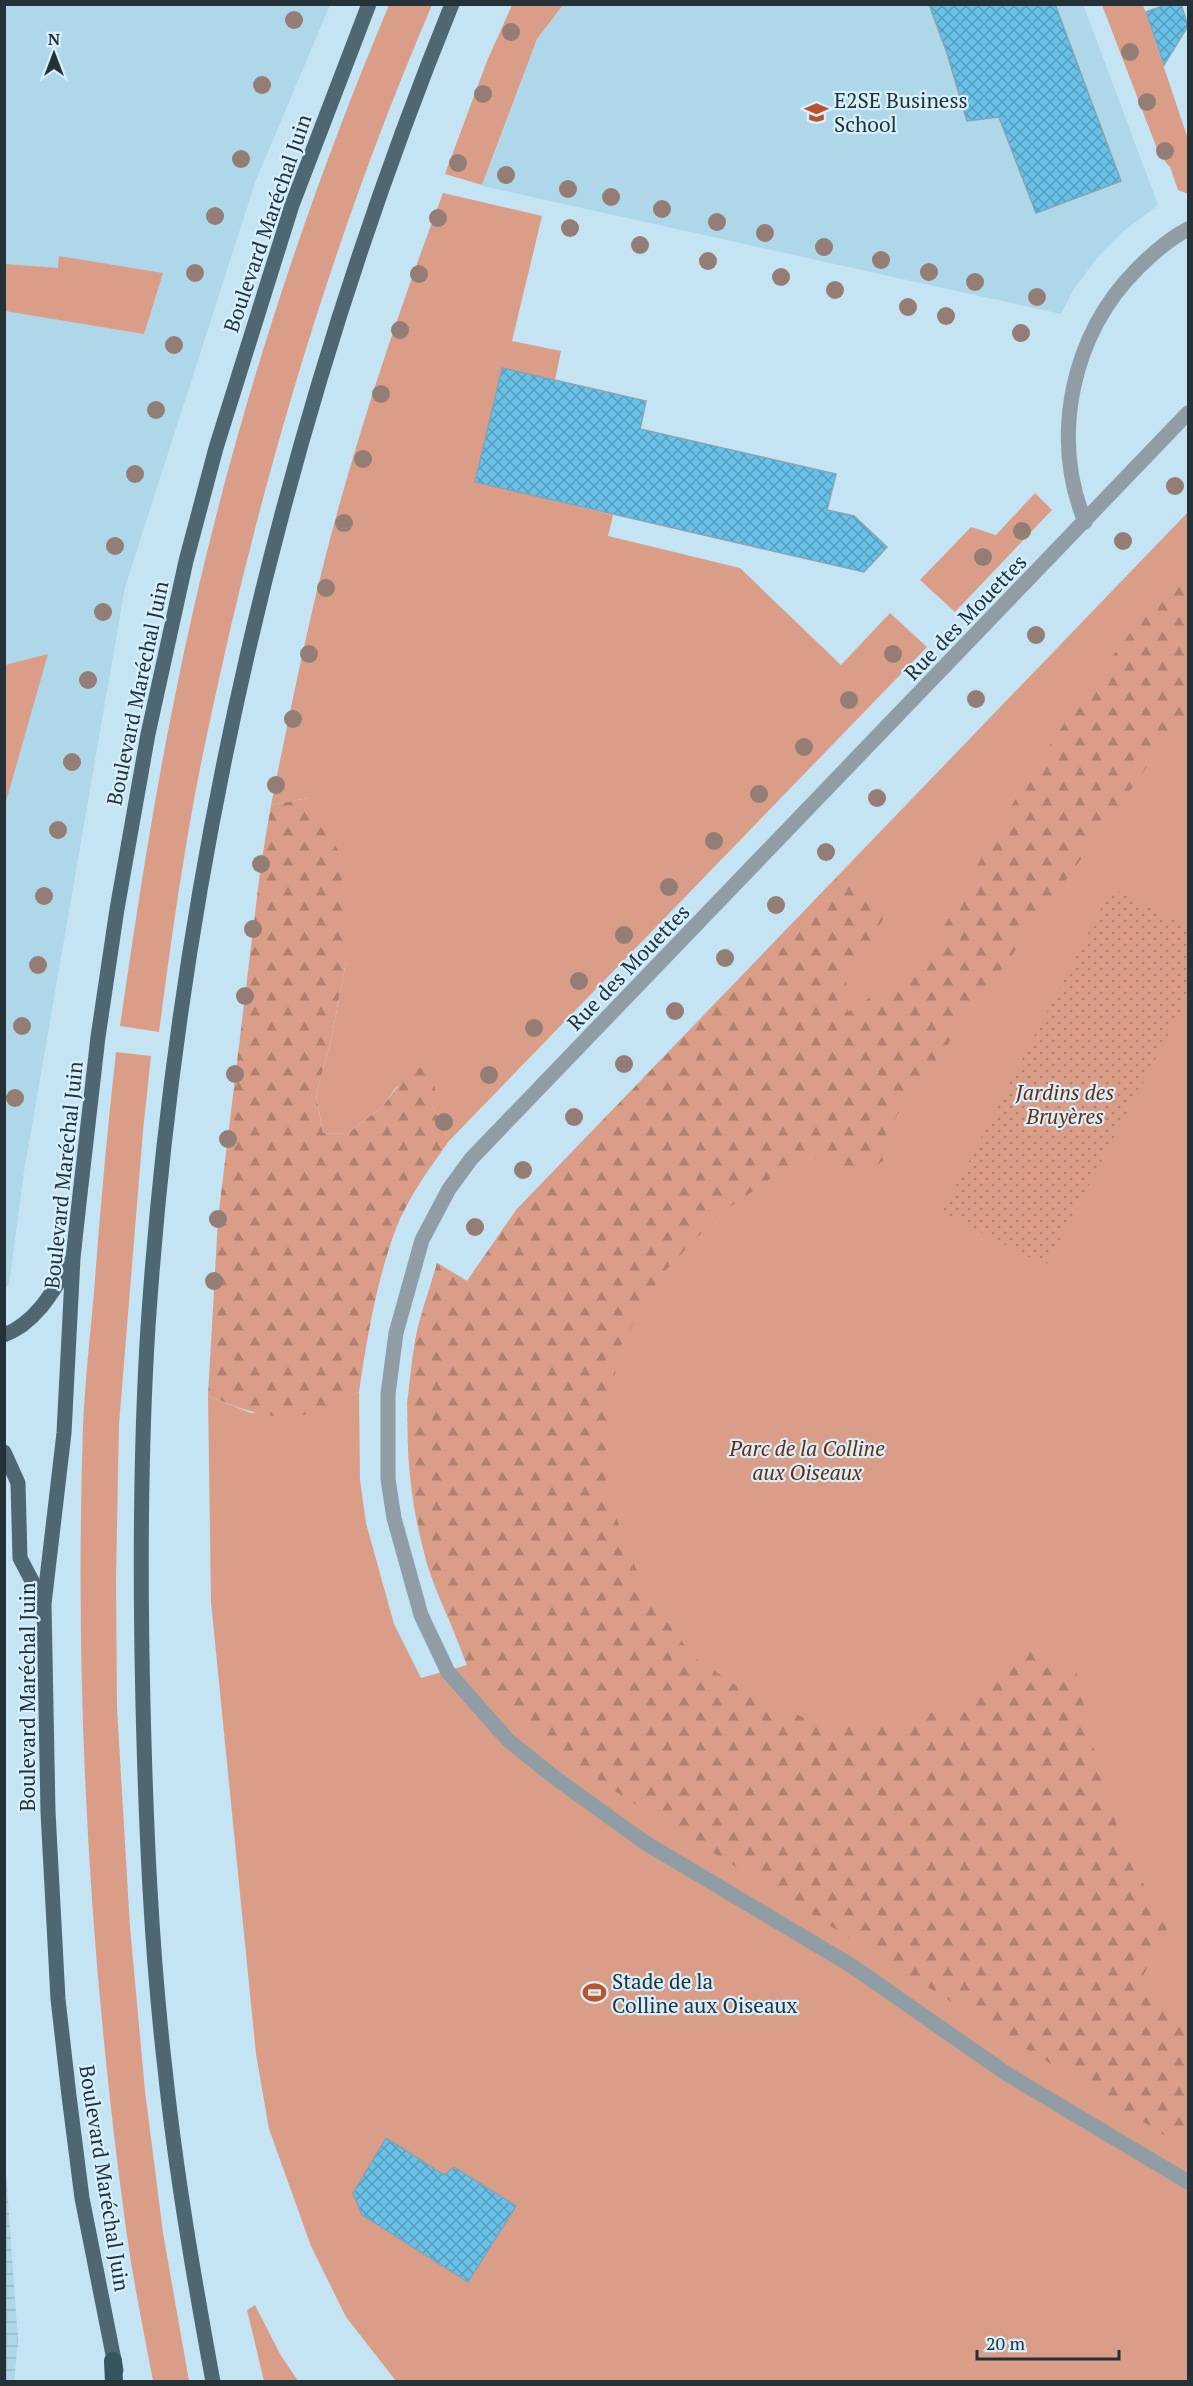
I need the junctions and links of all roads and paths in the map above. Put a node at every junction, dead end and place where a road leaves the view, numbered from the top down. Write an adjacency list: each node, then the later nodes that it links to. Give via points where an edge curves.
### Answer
1 (369, 4): 6 (main road, Boulevard Maréchal Juin, via 292,205 216,448 186,561 148,734 117,909 98,1038)
2 (452, 4): 14 (main road, via 328,347 258,606 216,813 176,1046 166,1131 148,1326 141,1514 146,1825 164,2064 182,2205)
3 (1188, 229): 5 (street, via 1128,278 1098,320 1078,366 1068,446 1078,505)
4 (1188, 413): 5 (street, Rue des Mouettes)
5 (1085, 522): 10 (street, Rue des Mouettes, via 471,1159 448,1189 422,1240 396,1333 387,1394 388,1479 394,1518 421,1615 448,1672 508,1740 644,1842 852,1966 1007,2074)
6 (74, 1258): 7 (main road, via 30,1318); 9 (main road, Boulevard Maréchal Juin, via 64,1433)
7 (4, 1335)
8 (4, 1452): 9 (main road, via 18,1483 20,1558)
9 (44, 1604): 11 (main road, Boulevard Maréchal Juin, via 48,1812 58,1999 82,2198)
10 (1188, 2182)
11 (113, 2361): 12 (highway); 13 (main road, Boulevard Maréchal Juin)
12 (114, 2382)
13 (119, 2382)
14 (213, 2382)

